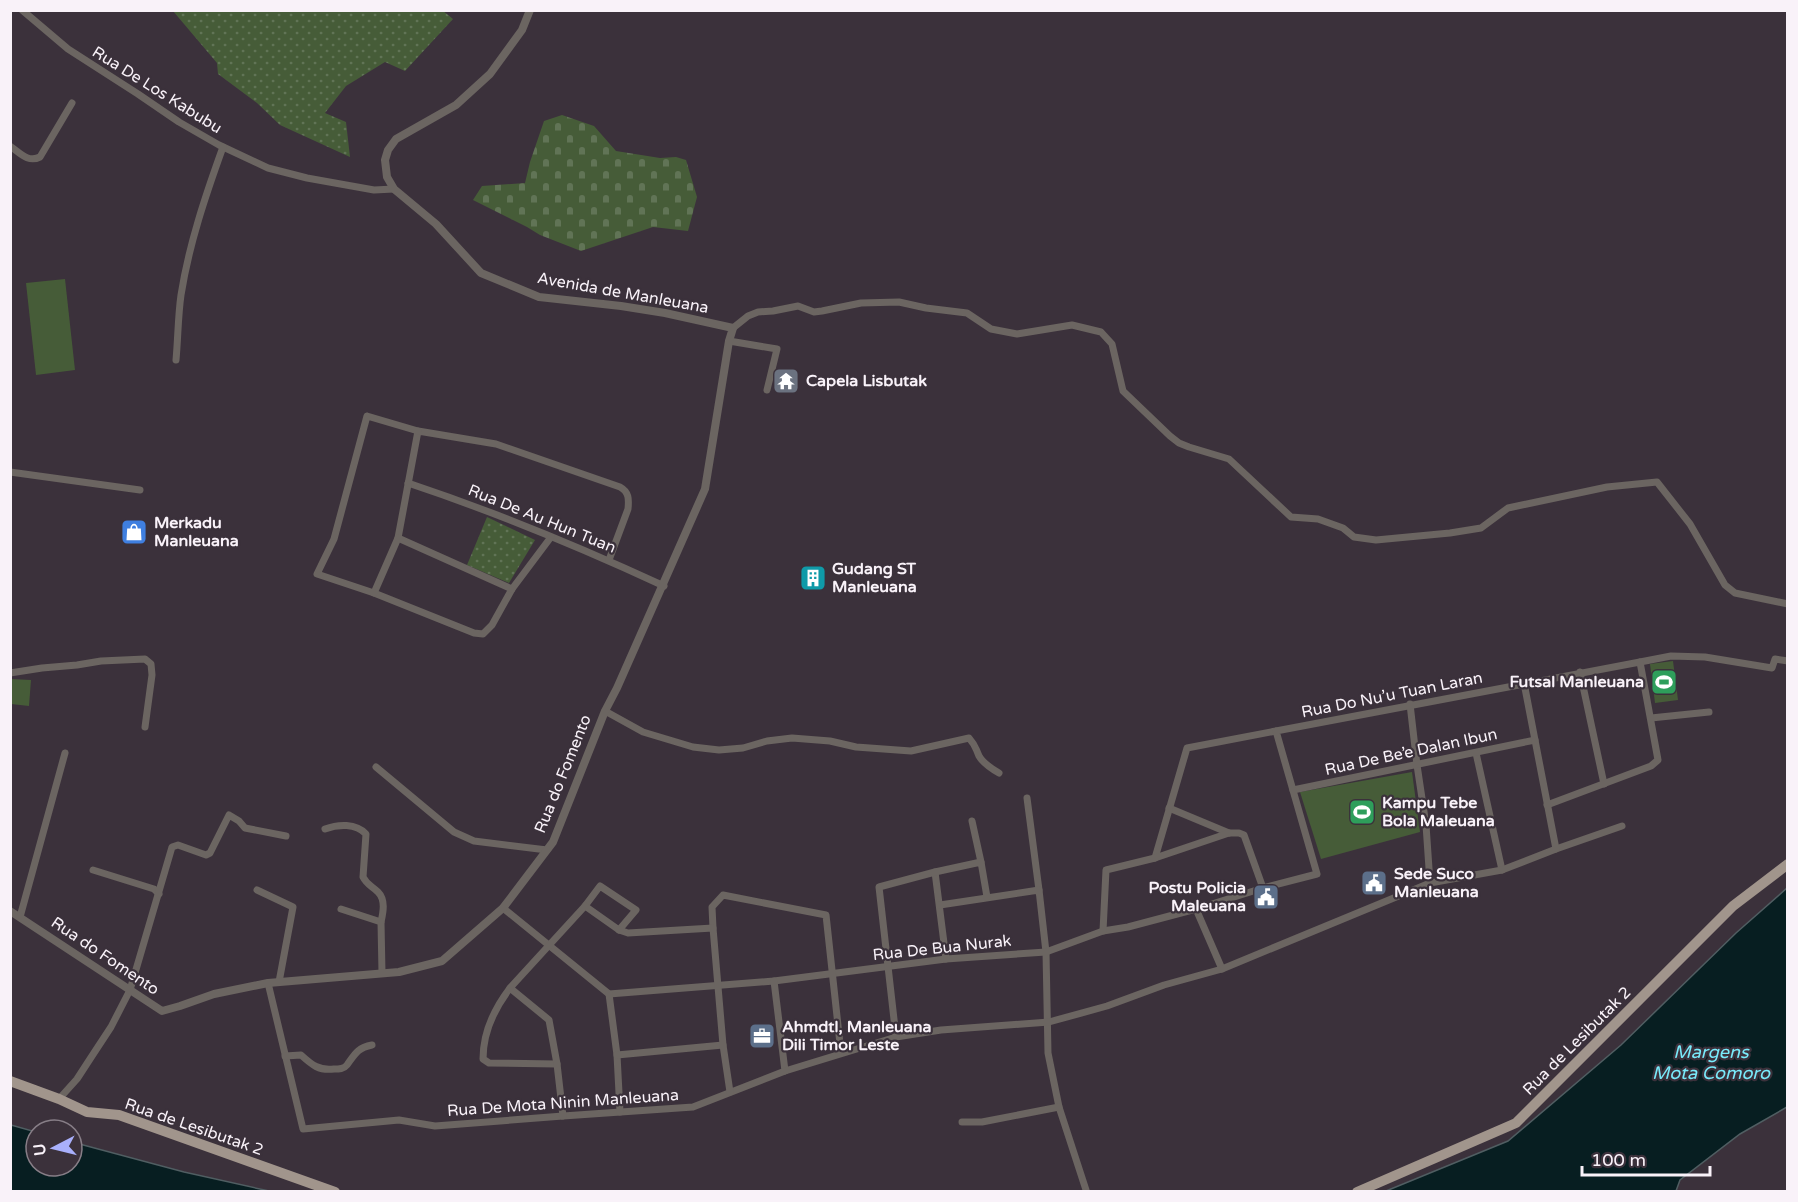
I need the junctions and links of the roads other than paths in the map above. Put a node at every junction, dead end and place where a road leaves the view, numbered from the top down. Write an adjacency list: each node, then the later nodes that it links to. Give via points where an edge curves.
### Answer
1 (22, 10): 5 (street, Rua De Los Kabubu, via 68,49)
2 (530, 10): 6 (street, via 522,30 490,74 456,105 396,139 385,160 387,177)
3 (72, 103): 4 (street, via 39,157 28,159)
4 (10, 146)
5 (223, 147): 6 (street, Rua De Los Kabubu, via 268,168 307,178 374,190); 9 (street, via 181,294)
6 (394, 189): 7 (street, Avenida de Manleuana, via 436,224 481,273 539,297 665,313)
7 (733, 328): 8 (street, Rua do Fomento); 21 (street, via 758,312 798,306 814,312 861,303 899,302 967,313 991,329 1017,334 1072,326 1101,332 1112,344 1123,391 1150,418 1179,443 1229,459 1291,517 1318,519 1353,537 1376,540 1439,534 1481,528 1508,508 1607,487 1657,482 1690,524 1725,585 1734,593)
8 (729, 341): 10 (street, via 777,349); 18 (street, Rua do Fomento, via 705,489)
9 (176, 360)
10 (767, 390)
11 (418, 431): 13 (street); 17 (street, via 496,444 625,490 628,509); 20 (street, via 367,416 334,539 317,574)
12 (10, 472): 14 (street)
13 (408, 483): 15 (street, Rua De Au Hun Tuan, via 467,502); 16 (street)
14 (140, 490)
15 (551, 537): 17 (street, Rua De Au Hun Tuan); 19 (street)
16 (398, 538): 19 (street); 20 (street)
17 (609, 560): 18 (street, Rua De Au Hun Tuan)
18 (663, 586): 28 (street, Rua do Fomento)
19 (512, 589): 20 (street, via 483,634)
20 (374, 593)
21 (1788, 604)
22 (1788, 661): 23 (street, Rua Do Nu’u Tuan Laran, via 1774,659 1772,668 1705,657 1671,656)
23 (1640, 662): 24 (street, Rua Do Nu’u Tuan Laran); 30 (street)
24 (1580, 672): 26 (street, Rua Do Nu’u Tuan Laran); 39 (street)
25 (10, 673): 31 (street, via 145,658 151,664 152,675)
26 (1524, 683): 27 (street, Rua Do Nu’u Tuan Laran); 33 (street)
27 (1410, 704): 32 (street, Rua Do Nu’u Tuan Laran); 36 (street)
28 (605, 711): 38 (street, via 643,732 693,747 719,750 792,738 911,751 969,738 989,767); 50 (street, Rua do Fomento)
29 (1709, 712): 30 (street)
30 (1650, 718): 39 (street, via 1658,760)
31 (145, 727)
32 (1276, 731): 40 (street); 43 (street, Rua Do Nu’u Tuan Laran, via 1187,748)
33 (1535, 740): 35 (street, Rua De Be’e Dalan Ibun); 42 (street)
34 (64, 753): 69 (street)
35 (1476, 753): 36 (street, Rua De Be’e Dalan Ibun); 55 (street)
36 (1417, 765): 40 (street, Rua De Be’e Dalan Ibun); 57 (street)
37 (376, 767): 50 (street, via 454,832 474,841)
38 (999, 773)
39 (1604, 784): 42 (street)
40 (1293, 790): 58 (street, Rua De Bua Nurak, via 1317,874)
41 (1027, 798): 60 (street)
42 (1547, 805): 49 (street)
43 (1170, 808): 47 (street); 51 (street)
44 (972, 821): 52 (street)
45 (1622, 826): 49 (street, Rua De Mota Ninin Manleuana)
46 (325, 829): 70 (street, via 356,826 366,834 363,877 382,898)
47 (1229, 833): 51 (street); 58 (street, via 1244,835)
48 (286, 836): 61 (street, via 245,828 229,815 206,855 178,845 172,847)
49 (1556, 849): 55 (street, Rua De Mota Ninin Manleuana)
50 (547, 850): 65 (street, Rua do Fomento)
51 (1155, 858): 73 (street, via 1106,870)
52 (981, 862): 56 (street); 62 (street)
53 (1788, 864): 106 (main road, Rua de Lesibutak 2, via 1733,906 1516,1123)
54 (93, 870): 61 (street, via 154,888)
55 (1502, 870): 57 (street, Rua De Mota Ninin Manleuana)
56 (935, 872): 63 (street); 77 (street, via 879,887)
57 (1430, 883): 78 (street, Rua De Mota Ninin Manleuana)
58 (1263, 888): 67 (street, Rua De Bua Nurak)
59 (257, 890): 82 (street, via 293,907)
60 (1039, 890): 62 (street); 75 (street)
61 (159, 894): 86 (street)
62 (987, 897): 63 (street)
63 (940, 905): 76 (street)
64 (585, 906): 72 (street); 72 (street, via 600,886 636,910); 74 (street)
65 (503, 908): 74 (street); 79 (street, Rua do Fomento, via 442,961)
66 (341, 909): 70 (street)
67 (1196, 909): 73 (street, Rua De Bua Nurak); 78 (street)
68 (10, 911): 69 (street, Rua do Fomento)
69 (20, 917): 86 (street, Rua do Fomento)
70 (381, 922): 79 (street)
71 (712, 928): 72 (street, via 628,933); 80 (street, via 712,907 723,895 826,915); 84 (street)
72 (619, 930)
73 (1103, 932): 75 (street, Rua De Bua Nurak)
74 (549, 946): 85 (street); 87 (street)
75 (1046, 952): 76 (street, Rua De Bua Nurak); 88 (street)
76 (946, 959): 77 (street, Rua De Bua Nurak)
77 (888, 967): 80 (street, Rua De Bua Nurak); 89 (street)
78 (1222, 969): 88 (street, Rua De Mota Ninin Manleuana)
79 (382, 973): 82 (street, Rua do Fomento)
80 (833, 974): 81 (street, Rua De Bua Nurak); 92 (street)
81 (774, 981): 84 (street, Rua De Bua Nurak); 96 (street)
82 (279, 982): 83 (street, Rua do Fomento)
83 (268, 983): 86 (street, Rua do Fomento, via 214,994 162,1011); 94 (street, Rua De Mota Ninin Manleuana)
84 (717, 986): 87 (street, Rua De Bua Nurak); 91 (street)
85 (510, 988): 95 (street, via 549,1020); 95 (street, via 496,1006 485,1036 483,1059 489,1063)
86 (130, 990): 99 (street, via 77,1079)
87 (609, 994): 93 (street)
88 (1048, 1022): 89 (street, Rua De Mota Ninin Manleuana); 100 (street, via 1048,1053)
89 (896, 1037): 92 (street, Rua De Mota Ninin Manleuana)
90 (372, 1045): 94 (street, via 350,1058 342,1069 325,1070 301,1055)
91 (723, 1045): 93 (street); 98 (street)
92 (841, 1053): 96 (street, Rua De Mota Ninin Manleuana)
93 (616, 1055): 101 (street)
94 (285, 1056): 102 (street, Rua De Mota Ninin Manleuana, via 303,1129 399,1120 435,1126)
95 (557, 1064): 102 (street)
96 (785, 1071): 98 (street, Rua De Mota Ninin Manleuana)
97 (10, 1081): 99 (main road, Rua de Lesibutak 2)
98 (730, 1092): 101 (street, Rua De Mota Ninin Manleuana, via 693,1107)
99 (59, 1098): 105 (main road, Rua de Lesibutak 2, via 87,1112 119,1116)
100 (1059, 1107): 103 (street, via 982,1122); 104 (street)
101 (620, 1112): 102 (street, Rua De Mota Ninin Manleuana)
102 (564, 1116)
103 (962, 1122)
104 (1086, 1190)
105 (335, 1191)
106 (1357, 1191)

